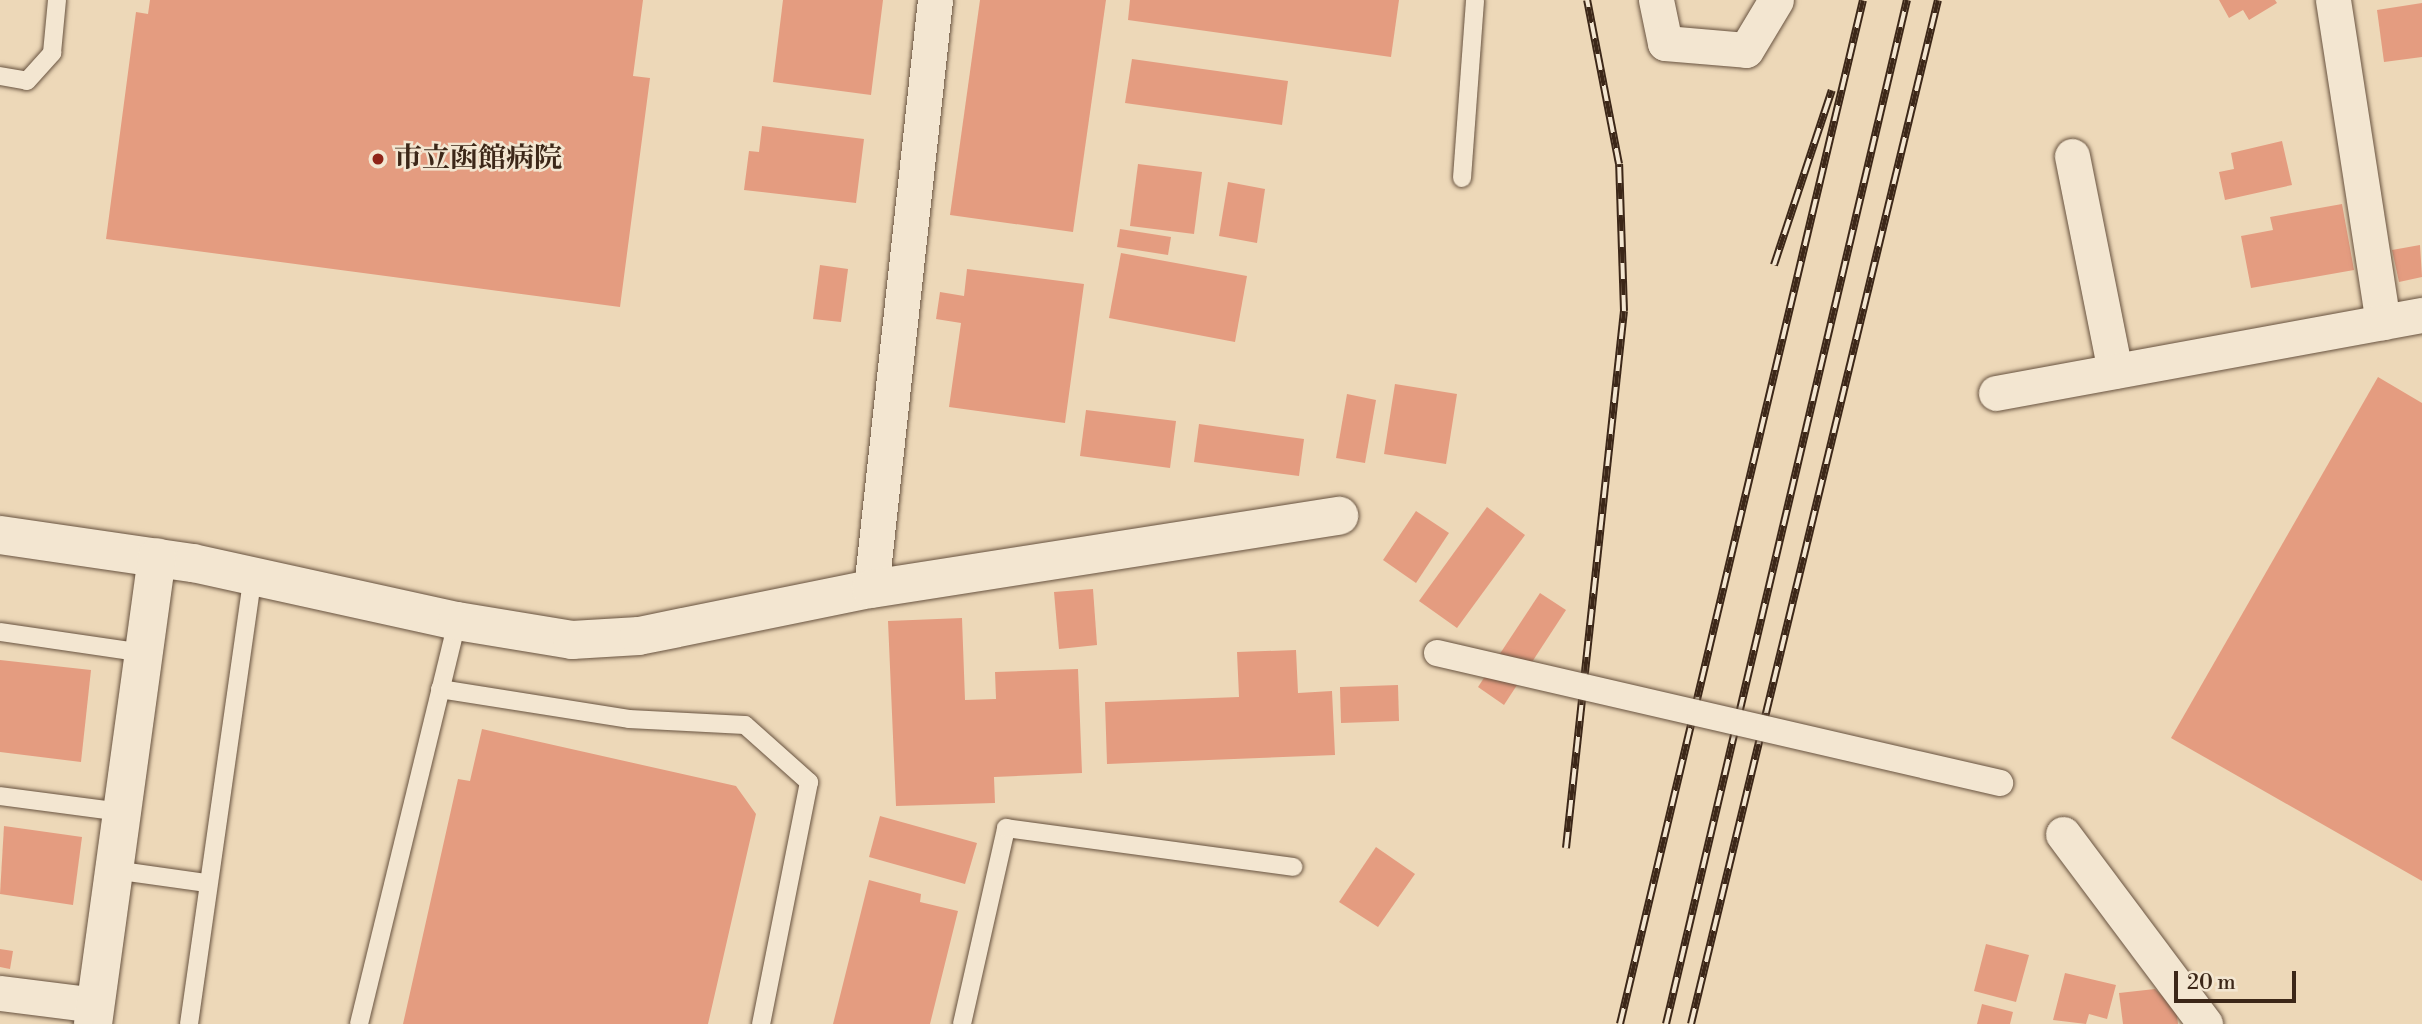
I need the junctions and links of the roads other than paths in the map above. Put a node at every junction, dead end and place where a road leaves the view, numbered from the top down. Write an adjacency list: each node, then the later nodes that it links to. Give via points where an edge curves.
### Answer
1 (57, 0): 7 (lane, via 52,53 27,82)
2 (935, 0): 18 (street)
3 (1475, 0): 9 (lane)
4 (1656, 0): 5 (street, via 1665,43 1746,50)
5 (1776, 0)
6 (2333, 0): 11 (street)
7 (0, 76)
8 (2072, 156): 12 (street)
9 (1462, 178)
10 (2422, 315): 11 (street)
11 (2383, 322): 12 (street)
12 (2115, 371): 13 (street)
13 (1996, 393)
14 (1339, 516): 18 (street)
15 (0, 535): 16 (street)
16 (157, 557): 17 (street); 21 (street)
17 (253, 576): 19 (street); 30 (lane)
18 (871, 589): 19 (street, via 639,636 572,640)
19 (457, 621): 23 (lane)
20 (0, 632): 21 (lane)
21 (144, 653): 26 (street)
22 (1437, 653): 24 (street, bridge)
23 (439, 689): 34 (lane); 35 (lane, via 629,719 745,725 808,782)
24 (2000, 783)
25 (0, 796): 26 (lane)
26 (122, 812): 29 (street)
27 (2063, 834): 37 (street)
28 (1293, 867): 36 (lane, via 1006,828)
29 (114, 870): 30 (lane); 32 (street)
30 (207, 883): 33 (lane)
31 (0, 993): 32 (street)
32 (94, 1015)
33 (189, 1024)
34 (359, 1024)
35 (761, 1024)
36 (962, 1024)
37 (2205, 1024)

